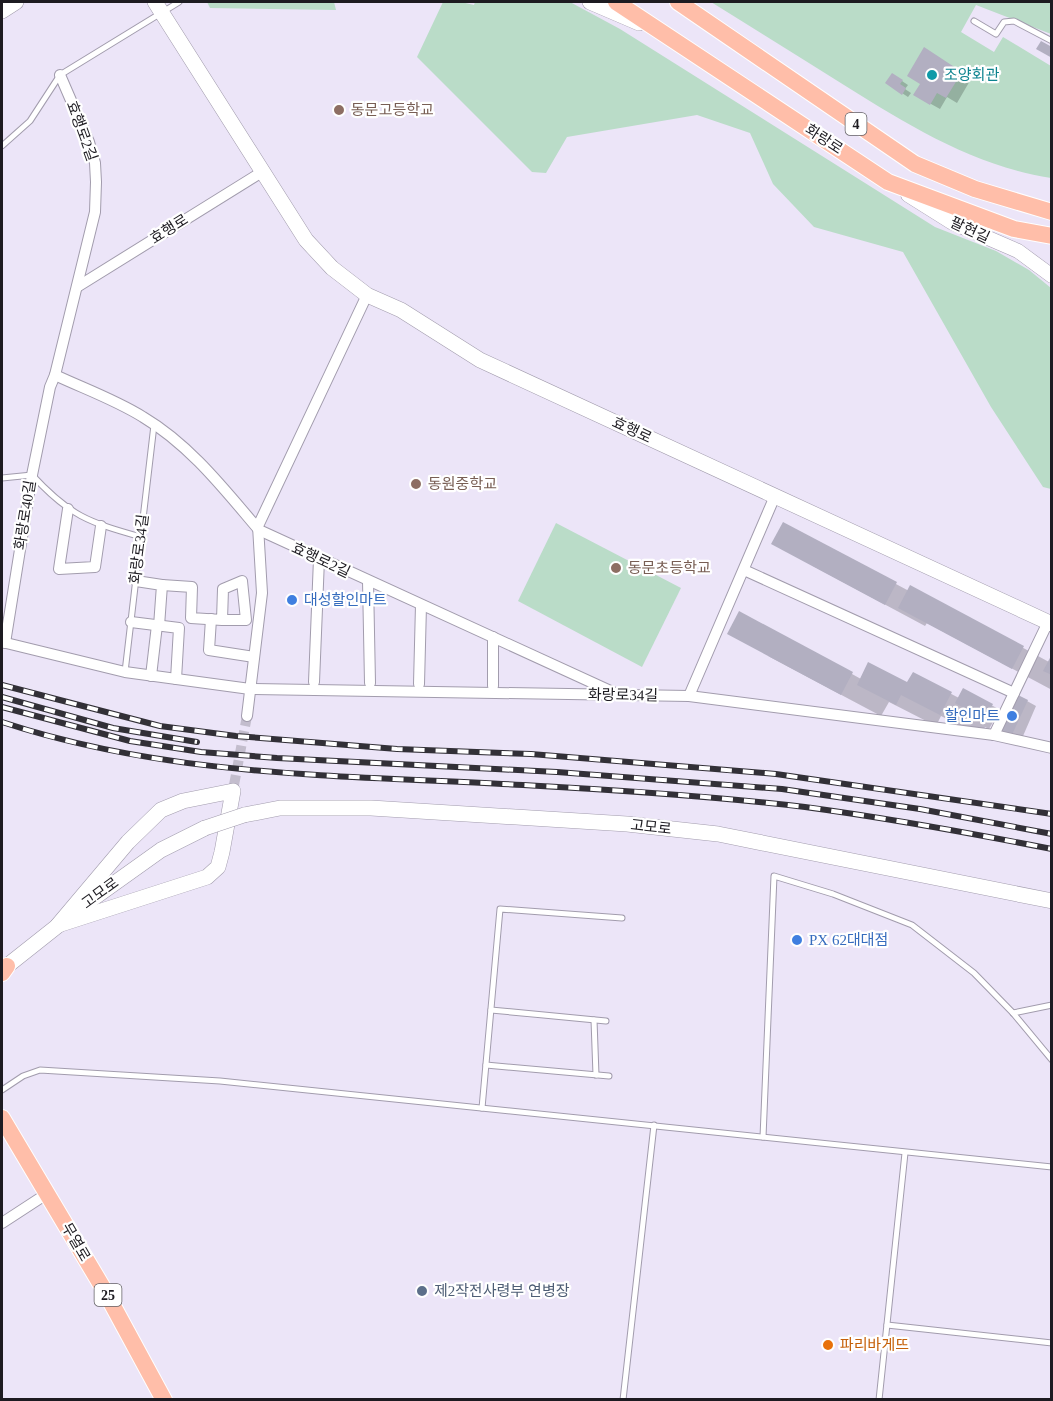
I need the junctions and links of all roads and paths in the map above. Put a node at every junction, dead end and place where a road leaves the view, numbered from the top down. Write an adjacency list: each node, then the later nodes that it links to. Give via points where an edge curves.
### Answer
1 (16, 2): 7 (main road)
2 (179, 2): 6 (lane)
3 (590, 2): 9 (main road)
4 (616, 2): 9 (main road, 화랑로)
5 (678, 2): 15 (main road, 화랑로 / 4, via 915,164 975,189)
6 (159, 7): 11 (lane); 13 (main road, 효행로)
7 (2, 11)
8 (974, 21): 10 (lane, via 996,34 1004,22 1014,21)
9 (659, 32): 14 (main road, 화랑로)
10 (1052, 41)
11 (60, 75): 12 (lane, via 30,121); 18 (street, 효행로2길, via 95,162 94,212)
12 (2, 146)
13 (262, 172): 18 (street, 효행로); 19 (main road, 효행로, via 306,240 332,268)
14 (888, 182): 16 (main road, 화랑로, via 1014,229); 17 (street, 팔현길, via 951,222 1018,251)
15 (1052, 212)
16 (1052, 236)
17 (1052, 276)
18 (77, 287): 20 (street, 효행로2길)
19 (367, 295): 25 (main road, 효행로, via 401,310 480,360); 28 (street)
20 (56, 375): 21 (street, 효행로2길); 22 (street, 효행로2길)
21 (50, 387): 23 (street, 화랑로40길)
22 (154, 425): 28 (street, 효행로2길, via 196,459); 29 (lane, 화랑로34길)
23 (32, 475): 24 (lane); 26 (lane); 42 (street, 화랑로40길)
24 (2, 478)
25 (775, 496): 31 (street); 39 (main road, 효행로)
26 (68, 509): 27 (lane); 27 (street, via 59,569 95,567)
27 (101, 526): 29 (lane)
28 (258, 530): 30 (street, 효행로2길); 43 (street, via 262,593)
29 (141, 537): 32 (lane, 화랑로34길)
30 (319, 559): 33 (street, 효행로2길); 47 (street)
31 (744, 570): 52 (street); 54 (street)
32 (136, 581): 34 (street); 38 (lane, 화랑로34길)
33 (368, 581): 35 (street, 효행로2길); 48 (street)
34 (162, 585): 36 (street, via 192,587 191,618); 40 (street)
35 (422, 605): 41 (street, 효행로2길); 49 (street)
36 (211, 619): 37 (street); 43 (street, via 209,650)
37 (222, 620)
38 (131, 622): 40 (street); 44 (lane, 화랑로34길)
39 (1050, 623): 52 (street)
40 (158, 625): 45 (street); 46 (street, via 178,628)
41 (493, 637): 50 (street); 53 (street, 효행로2길)
42 (3, 643): 44 (street, 화랑로34길)
43 (254, 657): 51 (street)
44 (125, 672): 45 (street, 화랑로34길)
45 (151, 676): 46 (street, 화랑로34길)
46 (176, 679): 51 (street, 화랑로34길)
47 (314, 682)
48 (370, 683)
49 (418, 684)
50 (493, 686)
51 (250, 688): 53 (street, 화랑로34길); 55 (street)
52 (1014, 693): 56 (street)
53 (621, 695): 54 (street, 화랑로34길)
54 (689, 696): 56 (street, 화랑로34길)
55 (247, 716)
56 (994, 735): 57 (street, 화랑로34길)
57 (1052, 748)
58 (1052, 902): 60 (main road, 고모로, bridge, via 718,834 627,824 371,808 280,808 244,814 161,850)
59 (622, 918): 63 (lane, via 500,909)
60 (58, 925): 60 (main road, via 207,877 218,867 234,788 161,810 128,842); 61 (main road, 고모로)
61 (3, 970)
62 (1052, 1005): 64 (lane)
63 (491, 1010): 65 (lane); 68 (lane)
64 (1013, 1012): 67 (lane); 75 (lane, via 974,974 912,925 774,876)
65 (594, 1020): 66 (lane); 69 (lane)
66 (606, 1021)
67 (1052, 1060)
68 (486, 1065): 69 (lane); 72 (lane)
69 (596, 1075): 70 (lane)
70 (609, 1076)
71 (2, 1090): 72 (lane, via 40,1070 220,1081)
72 (482, 1108): 74 (lane)
73 (2, 1118): 78 (main road, 무열로 / 25)
74 (654, 1125): 75 (lane); 83 (lane)
75 (763, 1137): 76 (lane)
76 (906, 1153): 77 (lane); 80 (lane)
77 (1052, 1167)
78 (48, 1193): 79 (street); 82 (main road, 무열로 / 25)
79 (2, 1222)
80 (887, 1325): 81 (lane); 84 (lane)
81 (1052, 1342)
82 (164, 1400)
83 (623, 1400)
84 (879, 1400)

